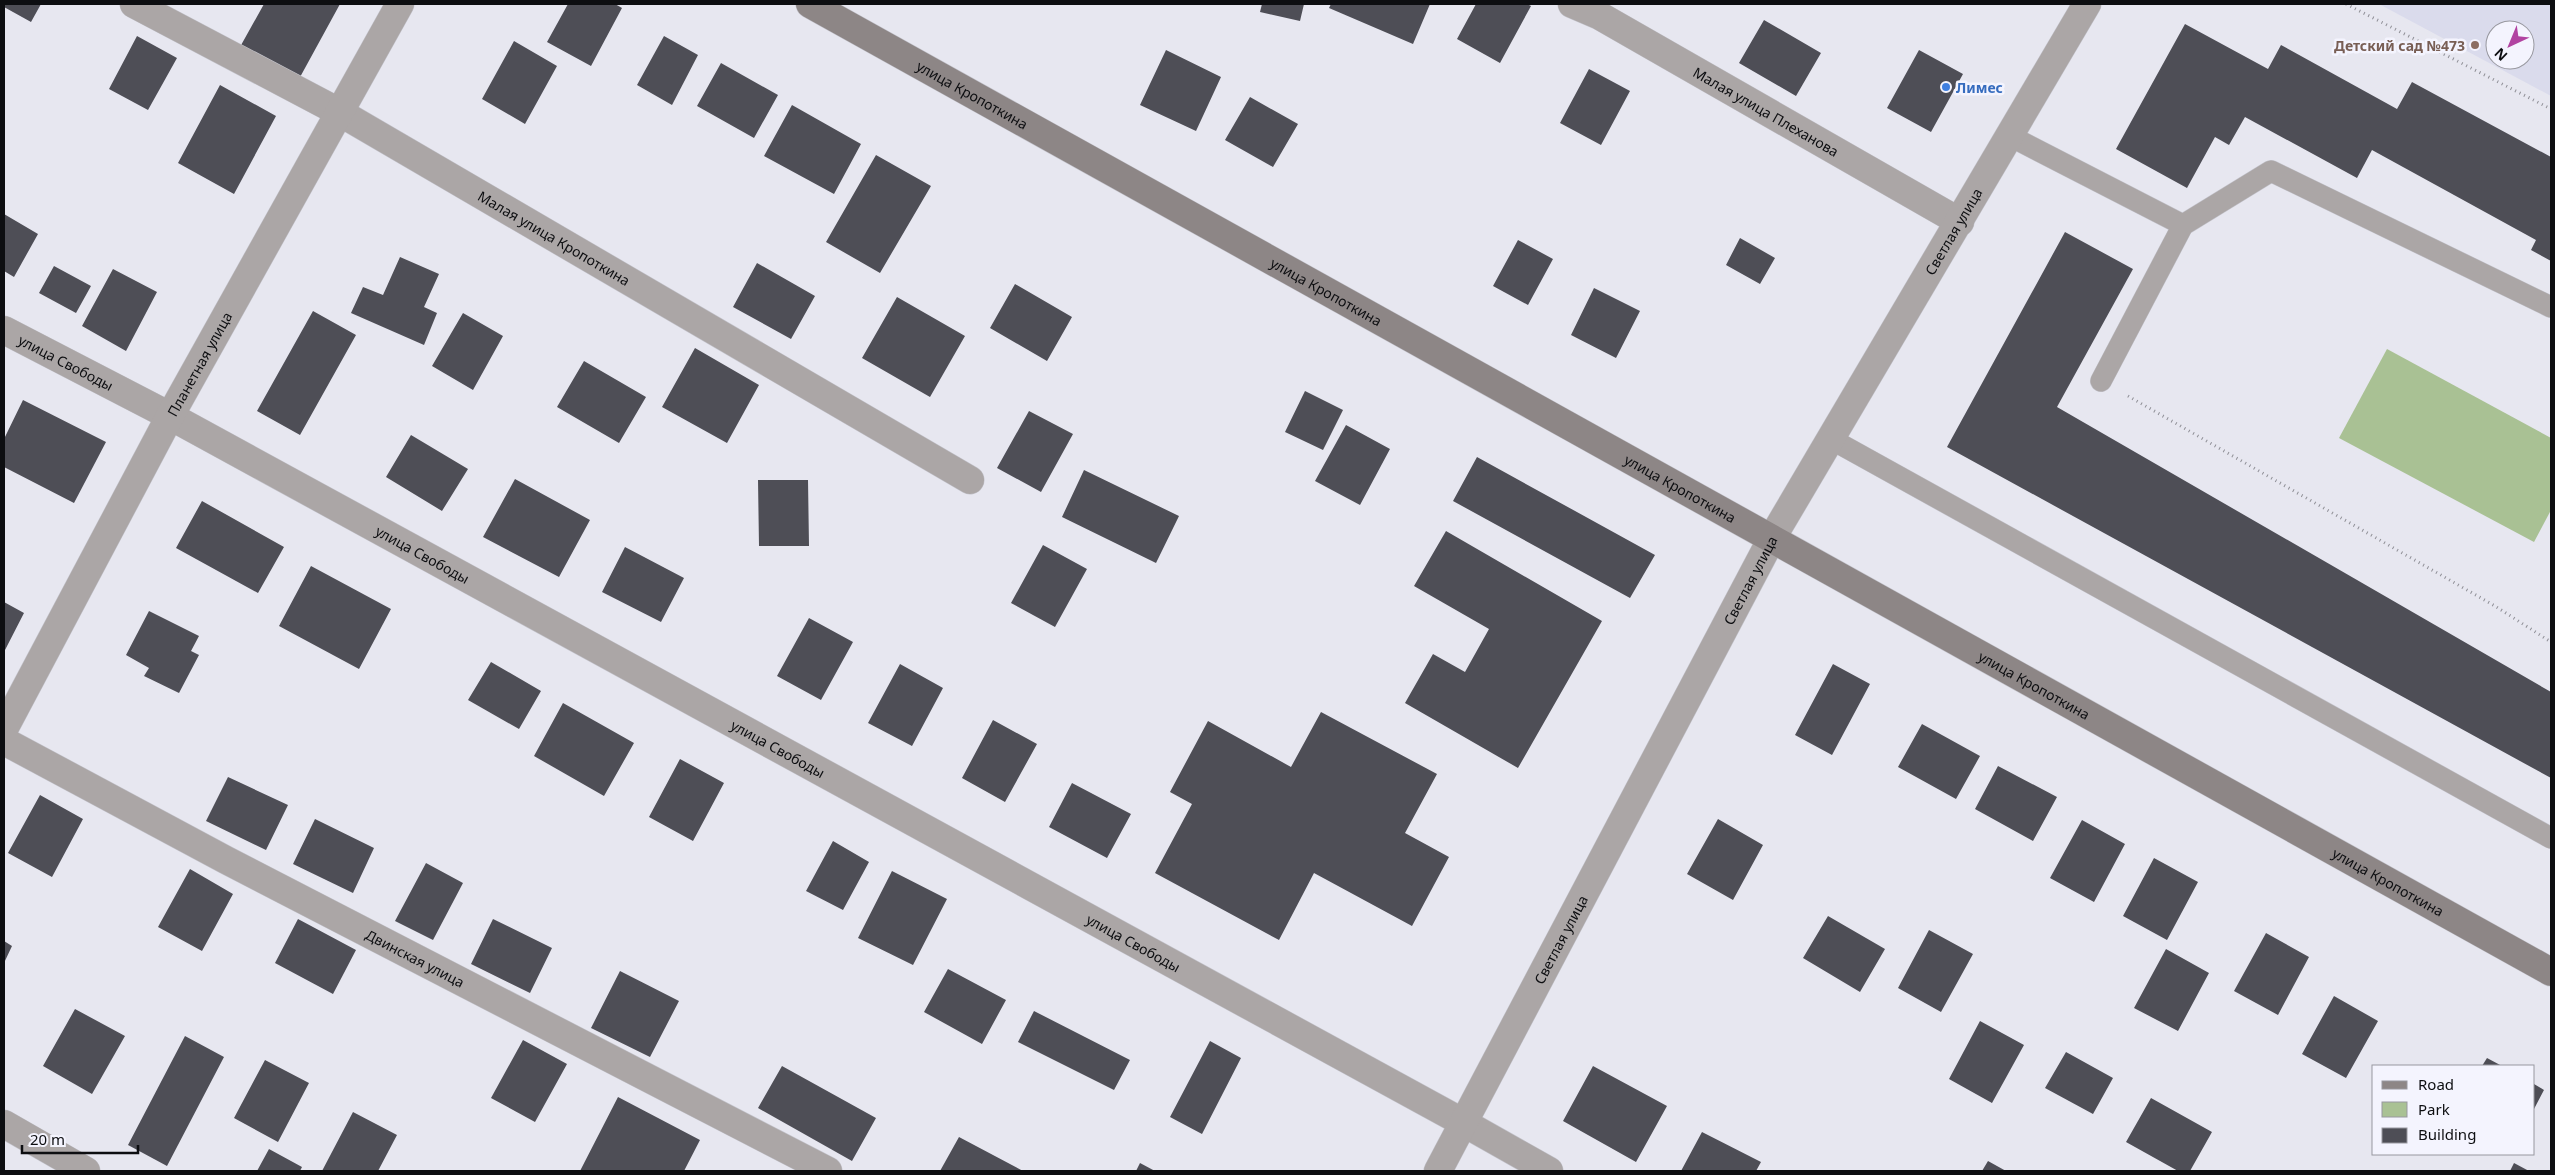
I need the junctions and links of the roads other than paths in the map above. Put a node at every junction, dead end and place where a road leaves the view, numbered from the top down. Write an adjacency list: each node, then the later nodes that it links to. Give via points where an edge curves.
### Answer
1 (134, 4): 6 (street, Малая улица Кропоткина)
2 (400, 4): 6 (street, Планетная улица)
3 (810, 4): 16 (main road, улица Кропоткина)
4 (1572, 4): 8 (street, Малая улица Плеханова, via 1600,16)
5 (2087, 4): 7 (street, Светлая улица)
6 (339, 112): 13 (street, Планетная улица); 15 (street, Малая улица Кропоткина)
7 (2010, 136): 8 (street, Светлая улица); 9 (lane)
8 (1960, 222): 14 (street, Светлая улица)
9 (2183, 225): 10 (lane, via 2271,171); 12 (lane)
10 (2551, 307)
11 (4, 330): 13 (street, улица Свободы)
12 (2101, 381)
13 (170, 416): 17 (street, Планетная улица); 21 (street, улица Свободы)
14 (1831, 439): 16 (street, Светлая улица); 19 (lane)
15 (970, 480)
16 (1772, 538): 20 (main road, улица Кропоткина); 21 (street, Светлая улица)
17 (4, 729)
18 (4, 742): 24 (street, Двинская улица)
19 (2551, 838)
20 (2551, 972)
21 (1464, 1123): 25 (street, Светлая улица); 26 (street, улица Свободы)
22 (4, 1124): 23 (street)
23 (86, 1171)
24 (828, 1171)
25 (1438, 1171)
26 (1549, 1171)

